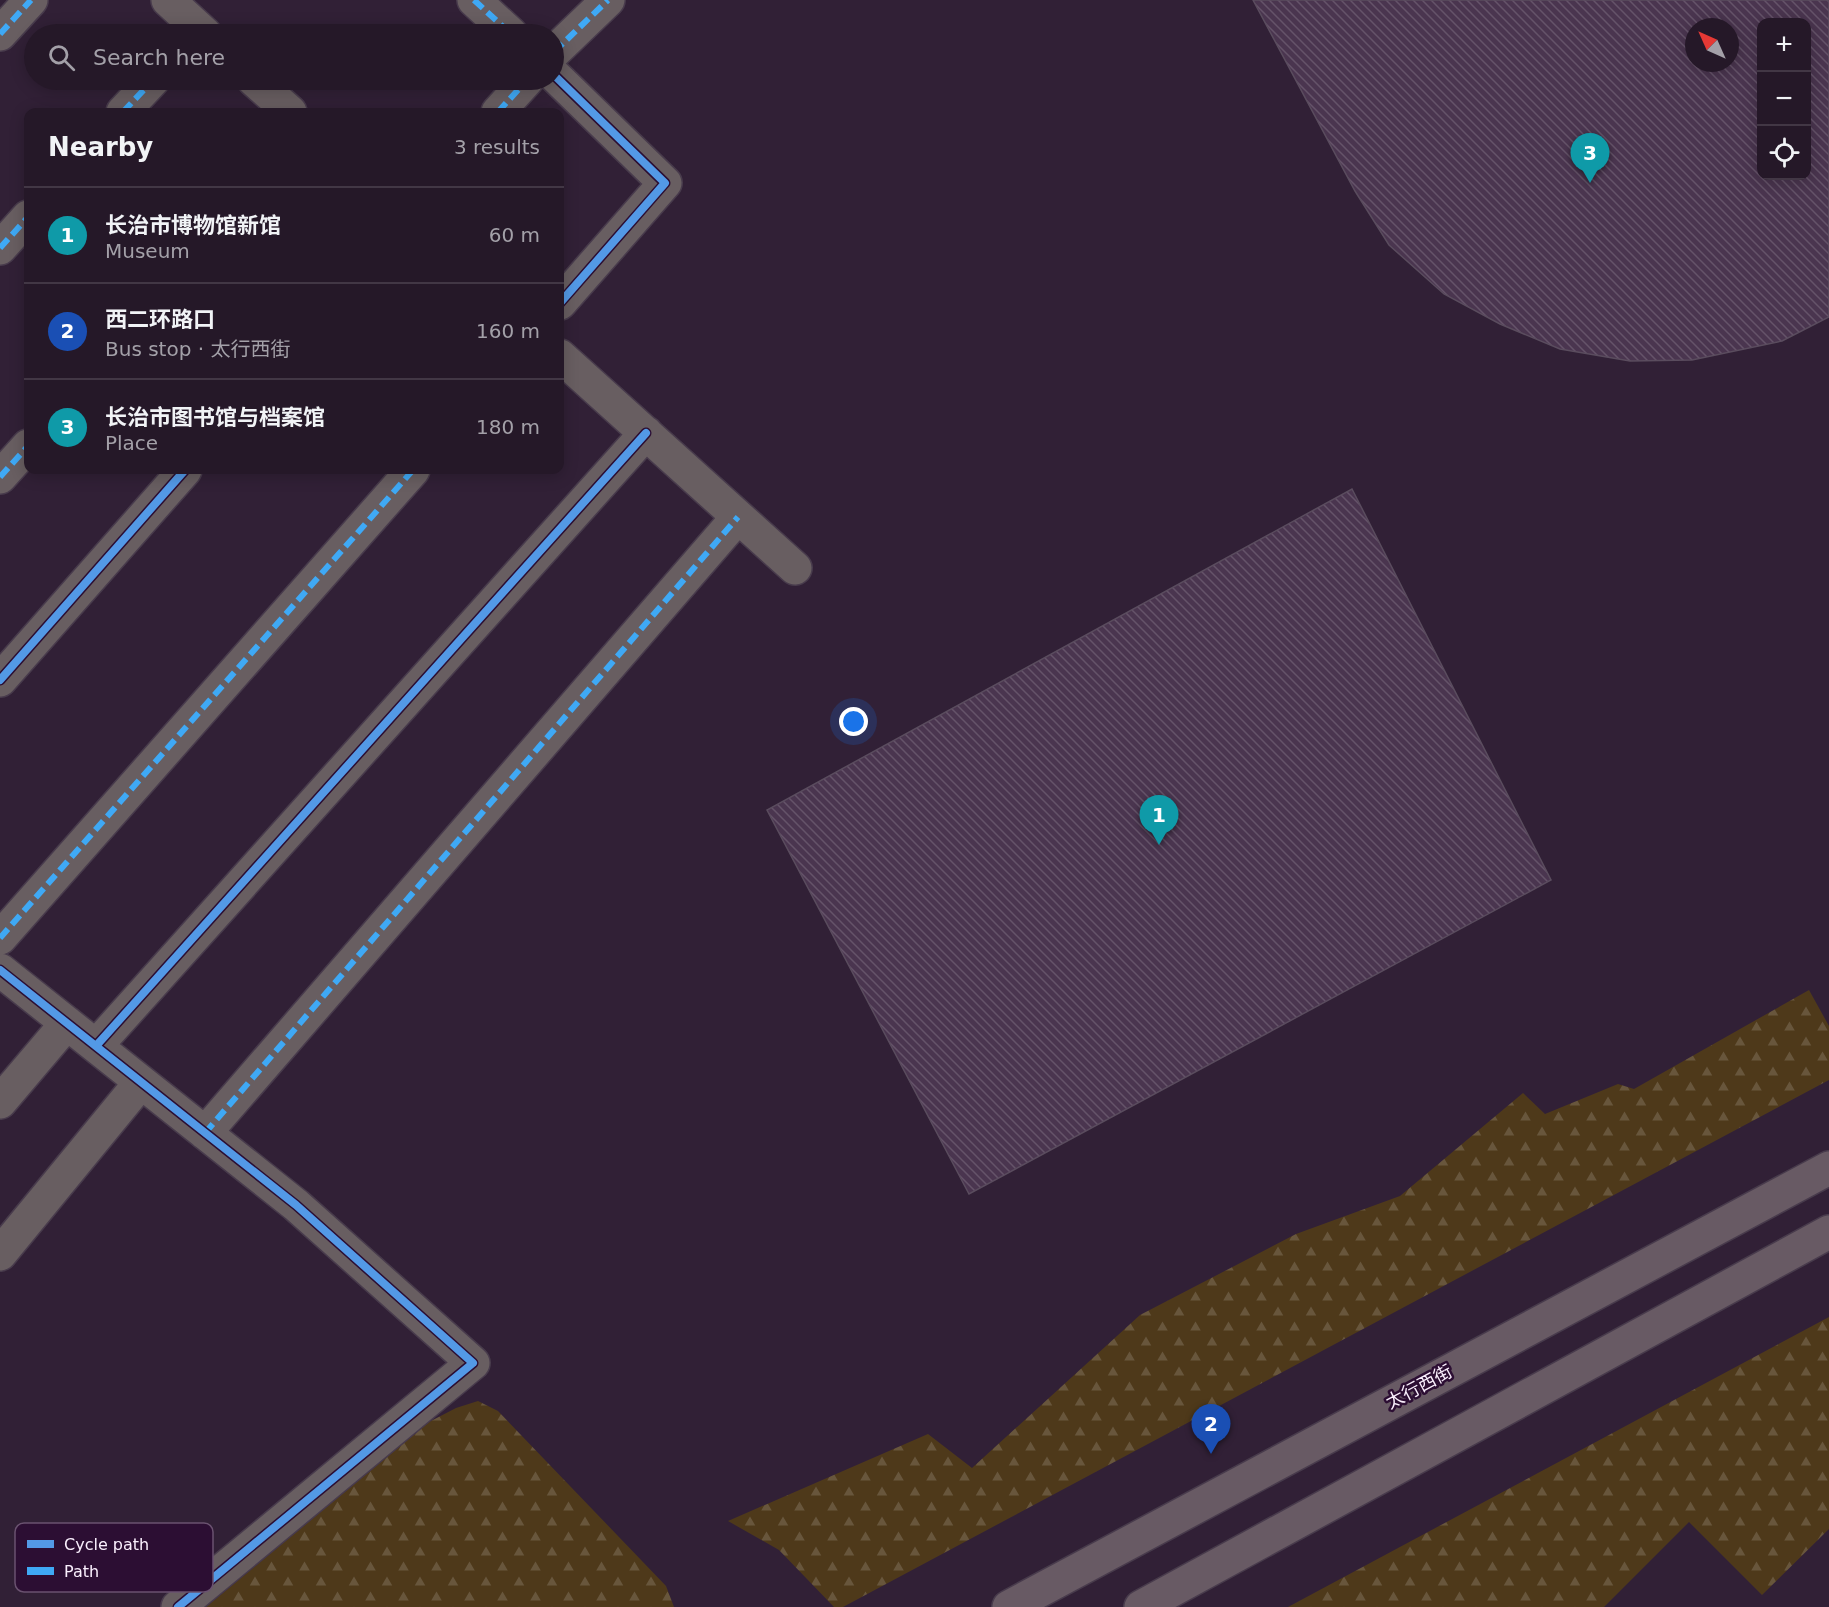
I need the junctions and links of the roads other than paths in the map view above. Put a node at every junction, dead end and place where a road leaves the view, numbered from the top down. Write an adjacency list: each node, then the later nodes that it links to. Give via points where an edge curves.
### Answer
1 (31, 0): 7 (street)
2 (168, 0): 5 (street)
3 (474, 0): 6 (street)
4 (608, 0): 8 (street)
5 (191, 24)
6 (500, 24)
7 (0, 34)
8 (564, 42)
9 (564, 85): 18 (street, via 665,183)
10 (144, 90): 13 (street)
11 (265, 90): 14 (street)
12 (518, 90): 15 (street)
13 (127, 108)
14 (286, 108)
15 (502, 108)
16 (24, 221): 17 (street)
17 (0, 248)
18 (564, 298)
19 (564, 360): 20 (street)
20 (645, 433): 25 (street); 31 (street)
21 (24, 450): 24 (street)
22 (181, 474): 27 (street)
23 (409, 474): 28 (street)
24 (0, 477)
25 (738, 517): 26 (street); 34 (street)
26 (795, 568)
27 (0, 680)
28 (0, 938)
29 (0, 970): 30 (street)
30 (67, 1023): 31 (street); 33 (street)
31 (96, 1046): 32 (street)
32 (141, 1082): 34 (street); 37 (street)
33 (0, 1102)
34 (205, 1133): 38 (street, via 296,1205 473,1363)
35 (1829, 1168): 41 (highway, 太行西街)
36 (1829, 1232): 42 (highway)
37 (0, 1254)
38 (213, 1578)
39 (196, 1592): 40 (street)
40 (178, 1607)
41 (1009, 1607)
42 (1141, 1607)

